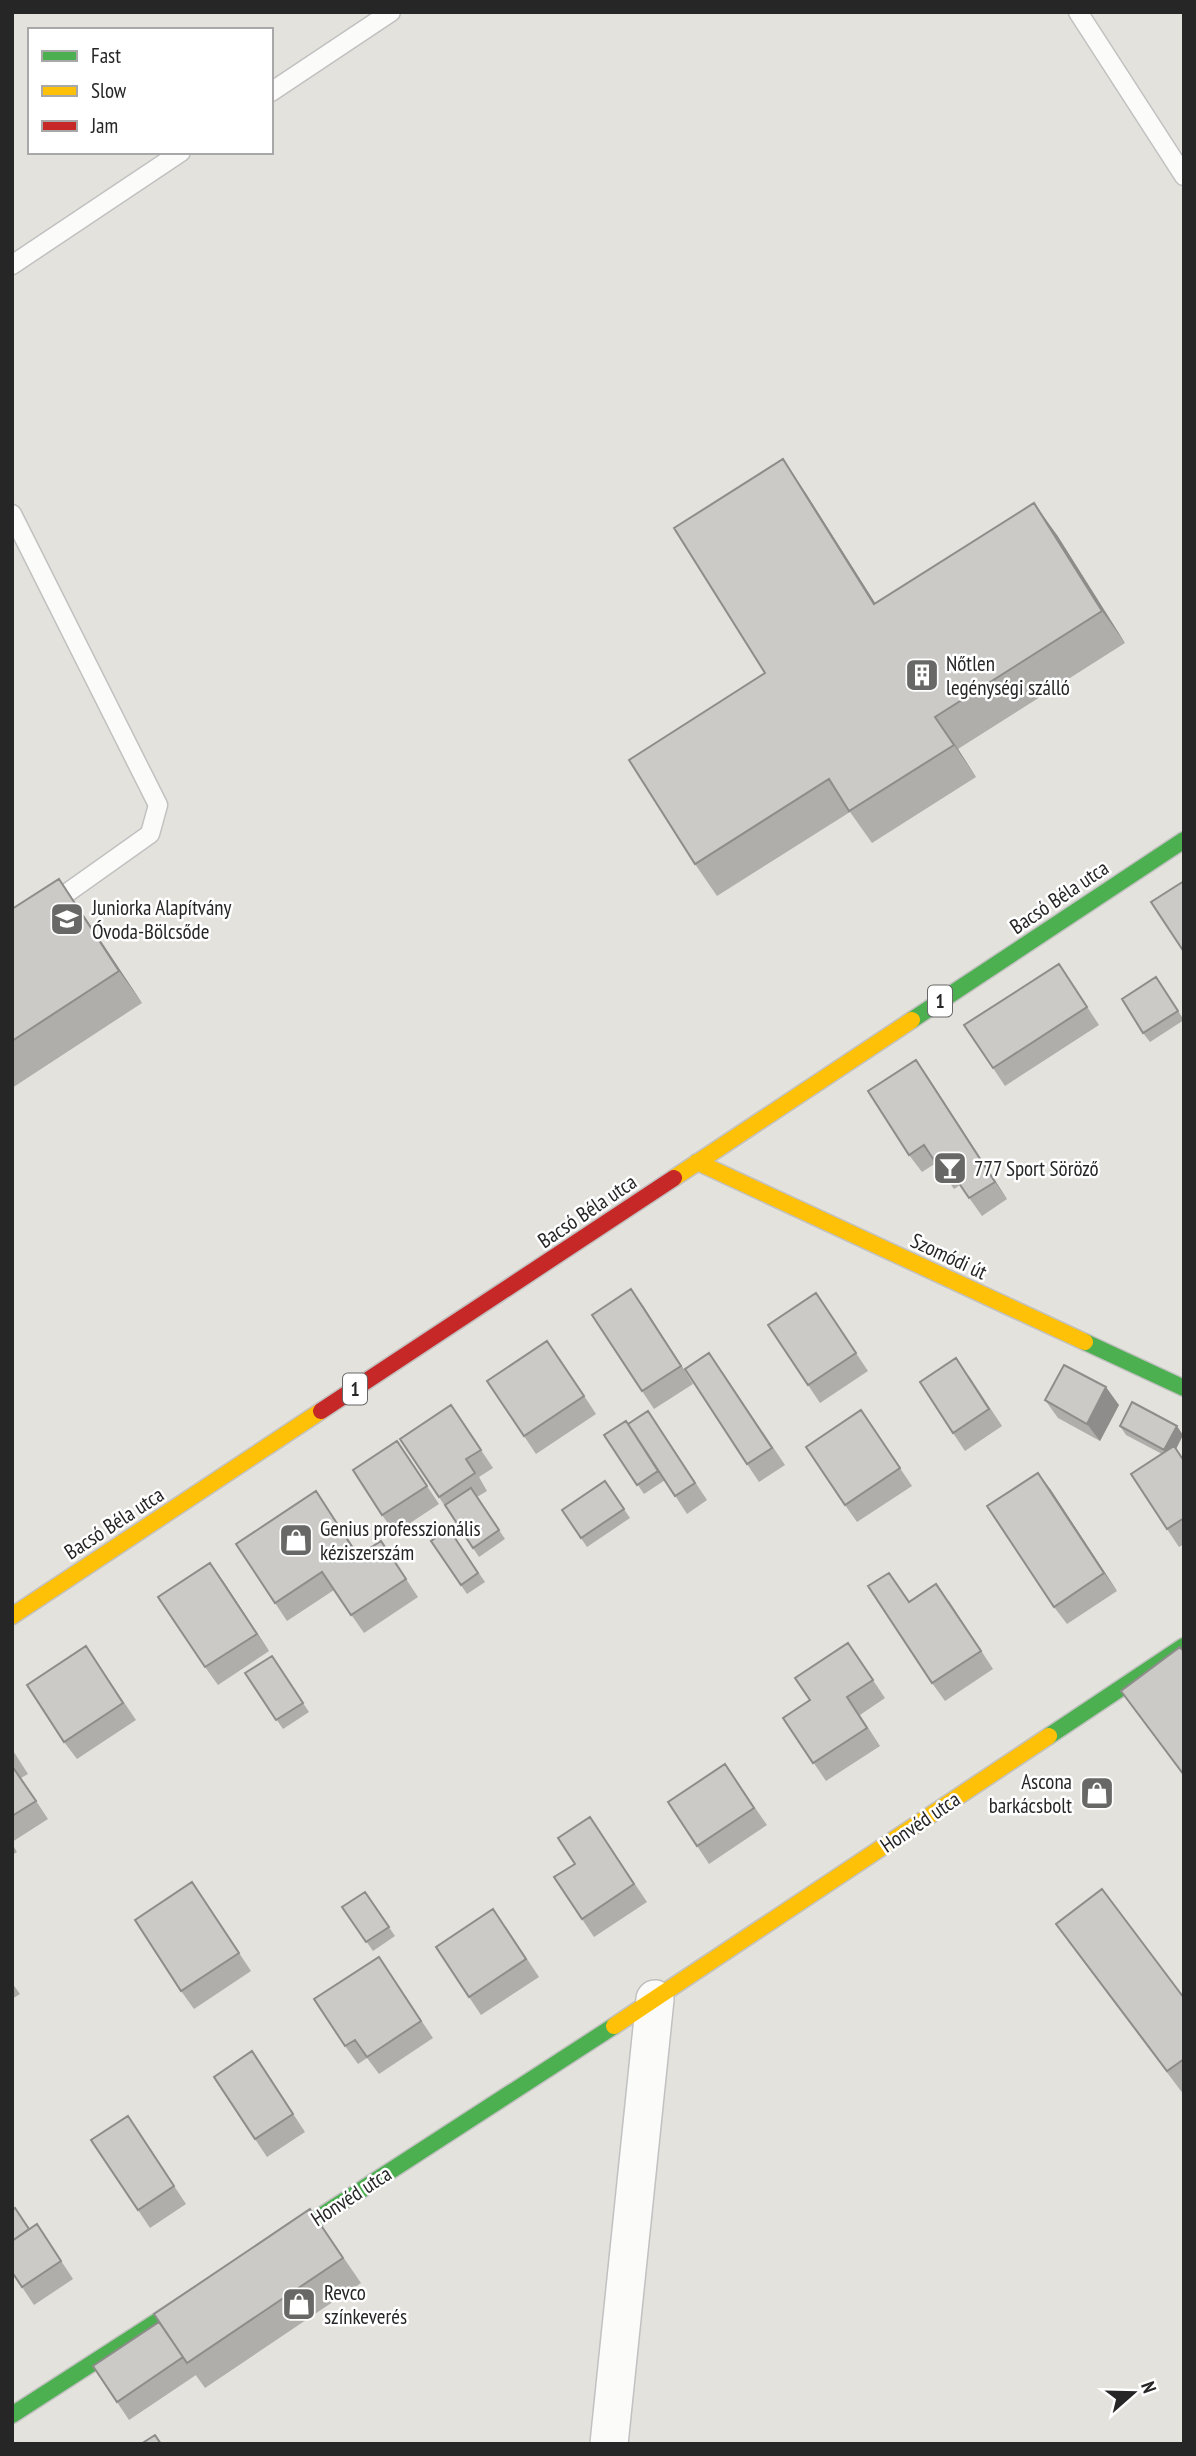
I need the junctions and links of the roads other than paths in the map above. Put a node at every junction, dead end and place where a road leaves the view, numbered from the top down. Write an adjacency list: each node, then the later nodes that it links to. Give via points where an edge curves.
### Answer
1 (391, 12): 3 (lane)
2 (1078, 12): 5 (lane)
3 (273, 91)
4 (178, 154): 6 (lane)
5 (1184, 176)
6 (12, 265)
7 (12, 514): 9 (lane, via 159,805 150,834)
8 (1184, 840): 10 (street, Bacsó Béla utca / 1)
9 (12, 932)
10 (697, 1162): 11 (street, Szomódi út); 12 (street, Bacsó Béla utca / 1)
11 (1184, 1388)
12 (12, 1616)
13 (1184, 1646): 14 (street, Honvéd utca)
14 (655, 1999): 15 (street, Honvéd utca); 18 (street)
15 (258, 2256)
16 (211, 2287): 17 (street)
17 (12, 2415)
18 (609, 2444)

